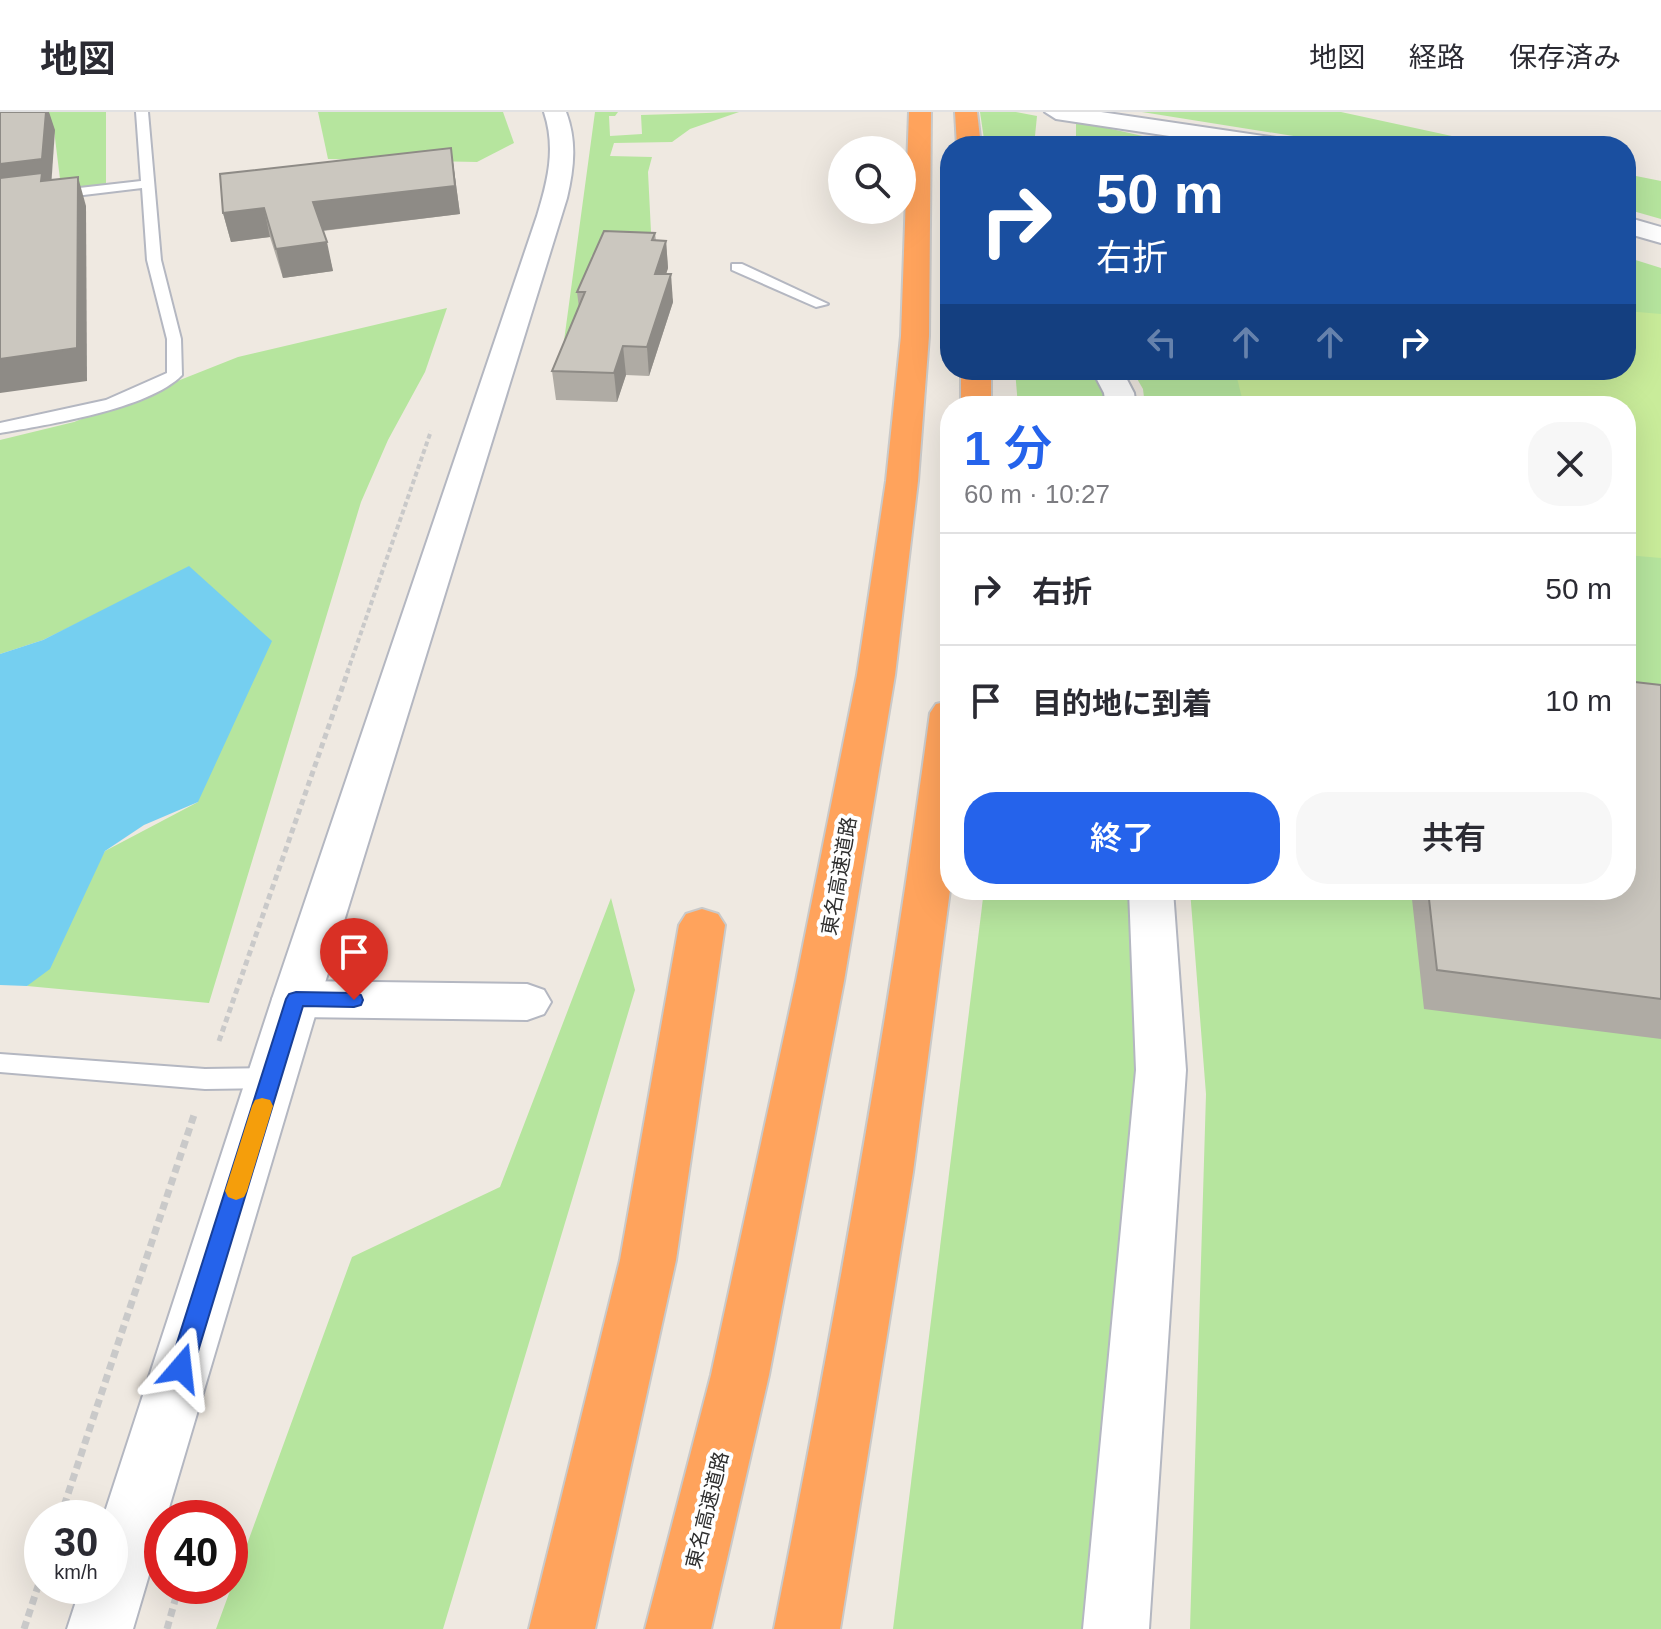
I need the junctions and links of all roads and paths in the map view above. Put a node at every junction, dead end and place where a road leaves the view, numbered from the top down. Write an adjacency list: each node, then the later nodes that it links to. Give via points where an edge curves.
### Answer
1 (142, 112): 8 (lane)
2 (555, 112): 19 (street, via 562,166 540,248)
3 (920, 112): 31 (highway, 東名高速道路, via 915,336 876,675 740,1375)
4 (966, 112): 6 (highway)
5 (1056, 120): 7 (street)
6 (968, 136)
7 (1196, 136)
8 (148, 184): 9 (lane); 15 (lane, via 154,260 174,339 175,375 150,390 71,416)
9 (0, 201)
10 (1636, 228): 11 (street)
11 (1661, 235)
12 (737, 267): 13 (lane)
13 (821, 304)
14 (435, 421): 23 (path)
15 (0, 428)
16 (940, 790): 32 (highway, via 908,1037)
17 (1152, 900): 33 (street, via 1161,1070)
18 (702, 925): 30 (highway, via 648,1260)
19 (296, 999): 20 (street); 22 (street)
20 (527, 1002)
21 (0, 1063): 23 (lane)
22 (271, 1078): 23 (lane); 28 (street)
23 (205, 1079): 24 (path)
24 (66, 1500)
25 (32, 1604): 27 (path)
26 (174, 1604): 29 (path)
27 (24, 1629)
28 (100, 1629)
29 (167, 1629)
30 (562, 1629)
31 (678, 1629)
32 (807, 1629)
33 (1116, 1629)

